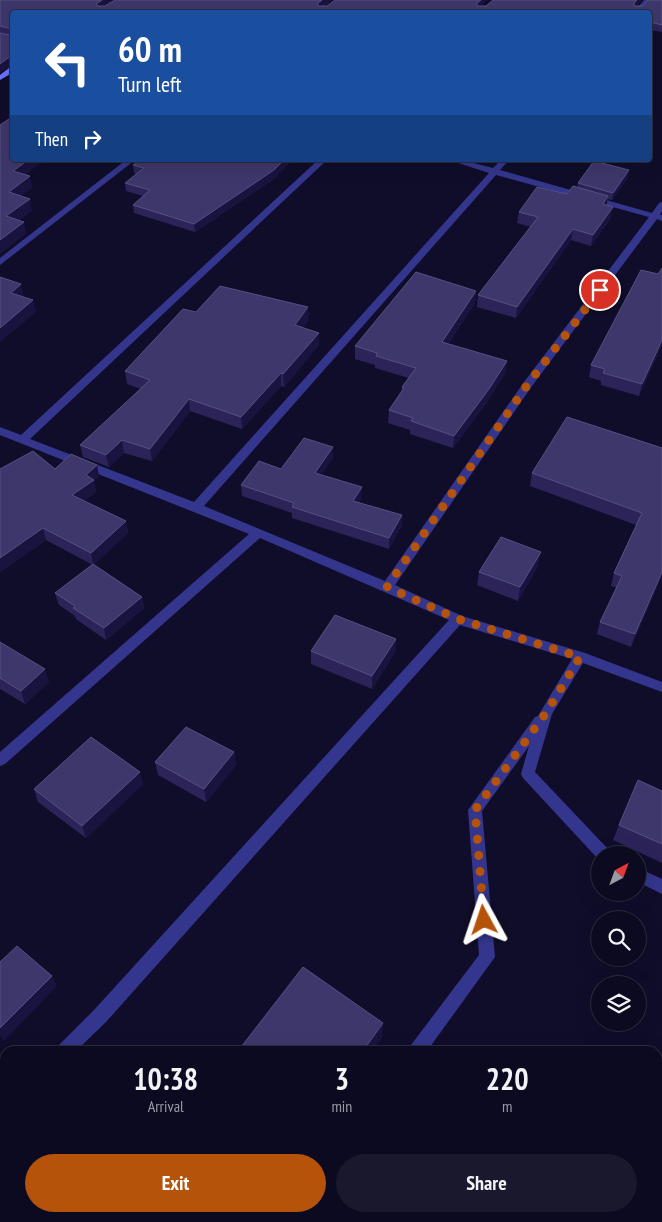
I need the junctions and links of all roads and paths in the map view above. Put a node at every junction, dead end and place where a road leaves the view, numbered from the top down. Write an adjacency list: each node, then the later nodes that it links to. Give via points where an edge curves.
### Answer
1 (648, 0): 2 (street)
2 (639, 10)
3 (128, 162): 10 (street)
4 (322, 162): 12 (street)
5 (461, 162): 7 (street)
6 (503, 162): 7 (street)
7 (495, 171): 9 (street); 13 (street)
8 (662, 205): 9 (street)
9 (660, 217): 15 (street, via 528,384)
10 (0, 262)
11 (0, 431): 12 (street)
12 (22, 440): 13 (street)
13 (196, 507): 14 (street)
14 (257, 534): 15 (street); 20 (street)
15 (387, 587): 16 (street)
16 (458, 619): 17 (street); 24 (street)
17 (580, 657): 18 (street); 19 (street)
18 (662, 687)
19 (546, 713): 21 (street, via 528,774); 25 (street, via 475,810 487,957)
20 (0, 760)
21 (596, 846)
22 (646, 879): 23 (street)
23 (662, 887)
24 (70, 1046)
25 (421, 1046)

